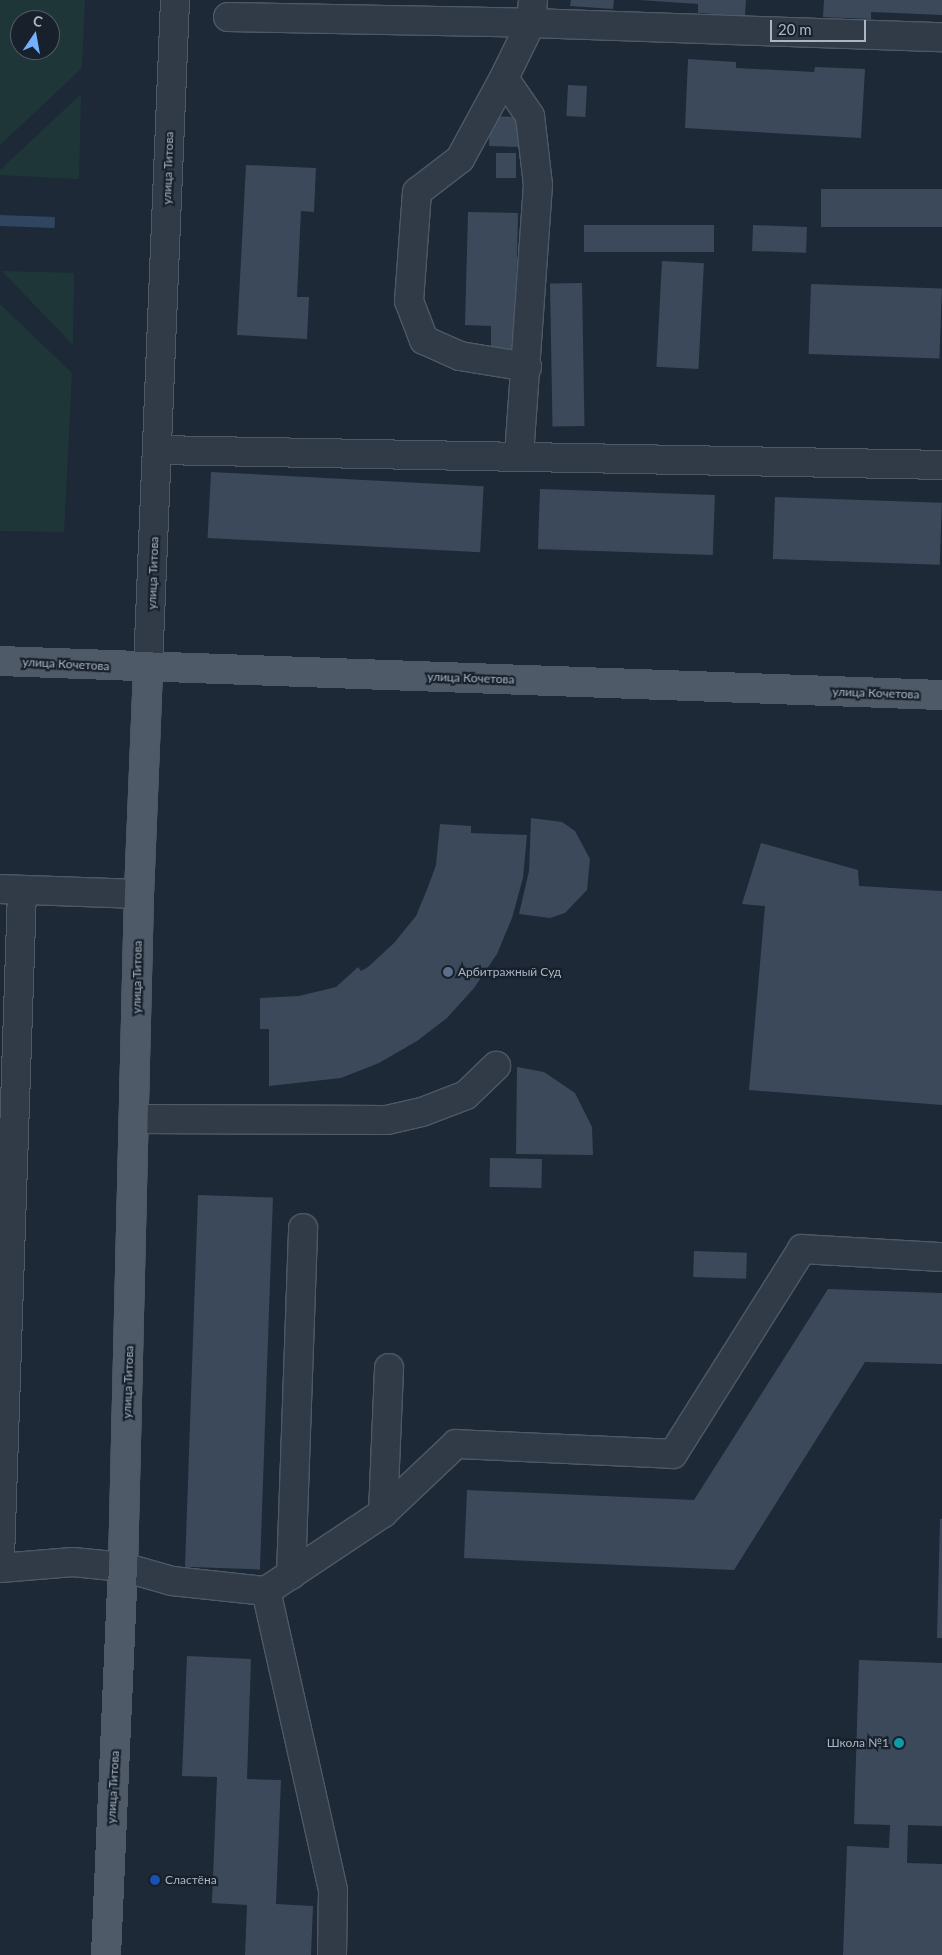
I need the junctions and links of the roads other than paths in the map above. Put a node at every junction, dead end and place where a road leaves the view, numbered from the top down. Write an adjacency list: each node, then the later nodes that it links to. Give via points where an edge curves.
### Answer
1 (175, 0): 7 (street, улица Титова)
2 (532, 11): 3 (street); 4 (street); 5 (street)
3 (228, 17)
4 (942, 37)
5 (504, 78): 6 (street, via 530,116 538,185); 6 (street, via 460,159 417,192 409,301 424,340 460,356)
6 (528, 367): 8 (street)
7 (157, 450): 8 (street); 11 (street, улица Титова)
8 (519, 456): 9 (street)
9 (942, 465)
10 (0, 661): 11 (main road, улица Кочетова)
11 (148, 667): 12 (main road, улица Кочетова); 14 (main road, улица Титова)
12 (942, 695)
13 (11, 890): 14 (street); 21 (street)
14 (139, 894): 16 (main road, улица Титова)
15 (496, 1066): 16 (street, via 466,1095 422,1112 388,1120)
16 (135, 1119): 22 (main road, улица Титова)
17 (303, 1228): 24 (street)
18 (942, 1257): 20 (street, via 802,1249 673,1454 456,1444)
19 (389, 1368): 20 (street)
20 (383, 1513): 24 (street)
21 (0, 1558)
22 (123, 1567): 23 (street, via 72,1562); 25 (street, via 172,1581); 26 (main road, улица Титова)
23 (0, 1568)
24 (291, 1575): 25 (street)
25 (266, 1591): 27 (street, via 333,1890)
26 (106, 1955)
27 (332, 1955)

